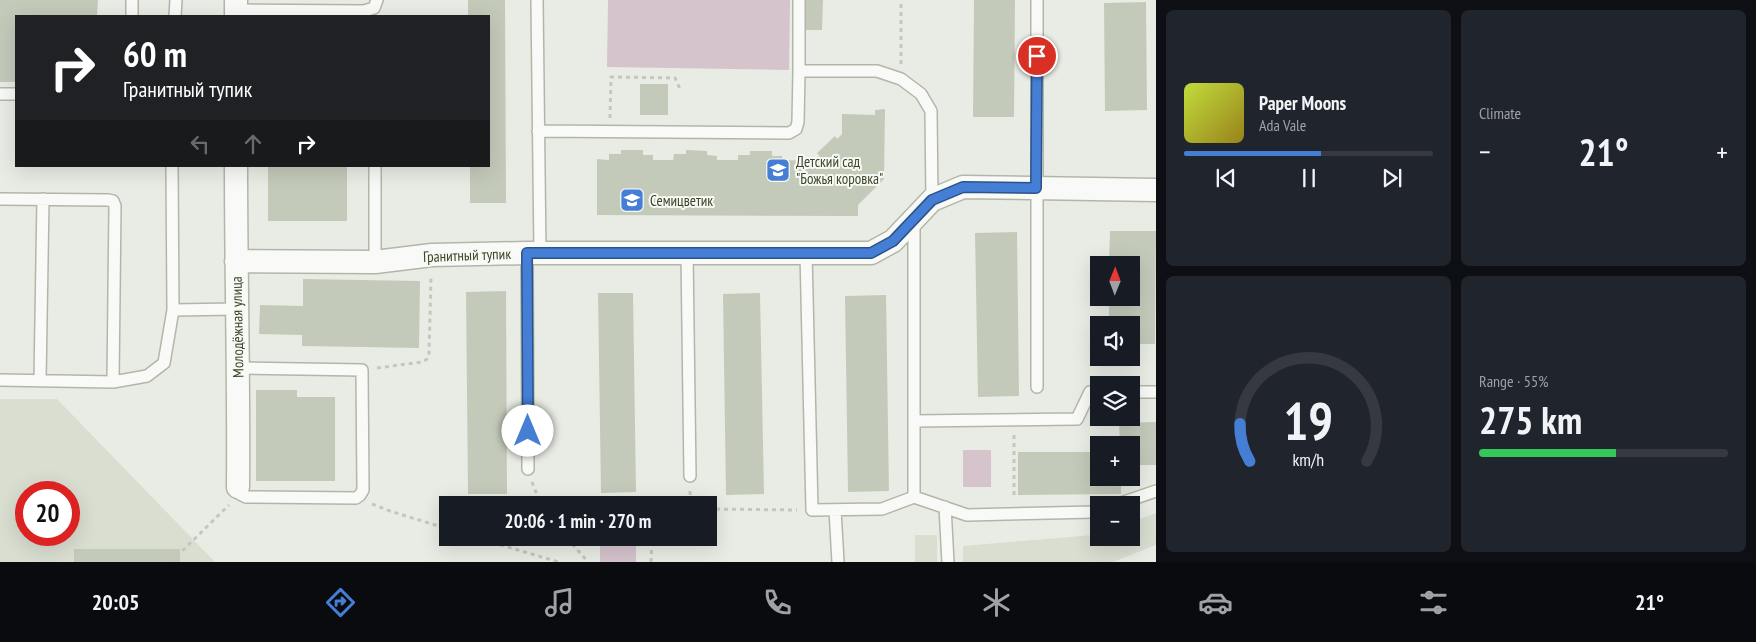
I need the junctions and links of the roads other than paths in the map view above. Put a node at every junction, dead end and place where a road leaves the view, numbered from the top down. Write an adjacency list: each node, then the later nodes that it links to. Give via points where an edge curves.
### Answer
1 (132, 0): 8 (lane)
2 (176, 0): 9 (lane)
3 (377, 0): 7 (lane, via 374,8 364,11)
4 (536, 0): 13 (lane)
5 (799, 0): 10 (lane)
6 (1037, 0): 17 (lane)
7 (236, 9)
8 (132, 15)
9 (175, 15)
10 (798, 71): 13 (lane, via 798,122 796,128 789,132); 21 (lane, via 877,71 901,79 921,94 931,111)
11 (0, 94): 12 (lane)
12 (15, 94)
13 (538, 131): 25 (lane)
14 (172, 167): 29 (lane)
15 (236, 167): 26 (street, Молодёжная улица)
16 (375, 167): 27 (lane)
17 (1036, 188): 18 (street, Гранитный тупик); 21 (street, Гранитный тупик, via 963,187); 34 (lane)
18 (1156, 190)
19 (0, 199): 20 (lane)
20 (43, 199): 32 (lane); 33 (lane, via 114,201)
21 (932, 200): 22 (street, Гранитный тупик)
22 (914, 218): 24 (street, Гранитный тупик, via 893,241 871,253); 38 (lane)
23 (687, 253): 24 (street, Гранитный тупик); 25 (street, Гранитный тупик); 40 (lane)
24 (806, 253): 46 (lane, via 812,510)
25 (534, 254): 27 (street, Гранитный тупик, via 432,256); 39 (lane)
26 (236, 261): 27 (street, Гранитный тупик); 28 (street, Молодёжная улица)
27 (375, 262)
28 (237, 309): 29 (lane); 30 (street, Молодёжная улица)
29 (173, 310): 33 (lane, via 164,362 147,376)
30 (239, 368): 41 (street, Молодёжная улица); 41 (lane, via 362,370 363,490 356,498 246,497)
31 (0, 380): 32 (lane)
32 (40, 381): 33 (lane)
33 (113, 382)
34 (1037, 387)
35 (1090, 392): 38 (lane, via 1077,419)
36 (1140, 392): 37 (lane)
37 (1156, 392)
38 (914, 421): 44 (lane)
39 (528, 469)
40 (690, 476)
41 (239, 490)
42 (1156, 491): 43 (lane)
43 (1140, 496)
44 (914, 497): 45 (lane); 46 (lane, via 882,509)
45 (945, 508): 47 (lane, via 967,515); 49 (lane)
46 (834, 510): 48 (lane)
47 (1090, 512)
48 (838, 562)
49 (948, 562)

